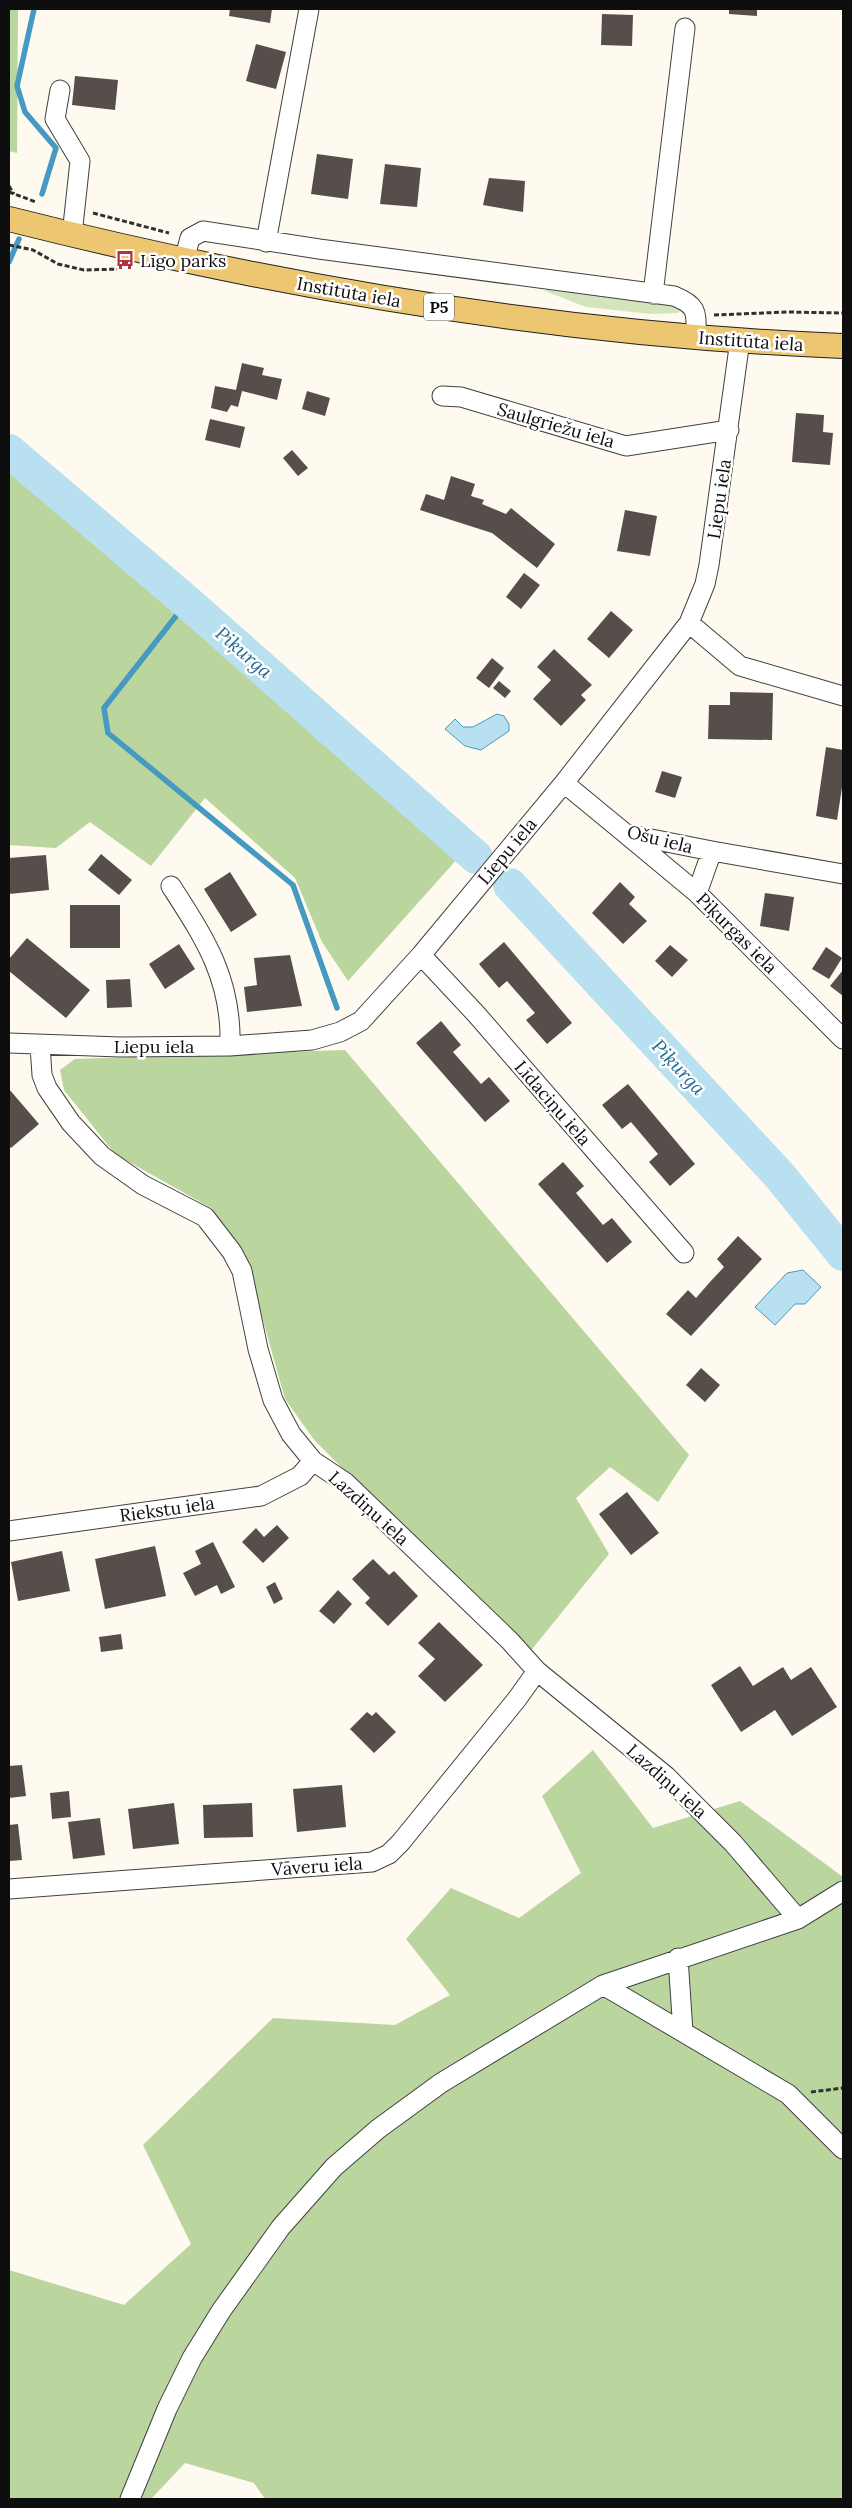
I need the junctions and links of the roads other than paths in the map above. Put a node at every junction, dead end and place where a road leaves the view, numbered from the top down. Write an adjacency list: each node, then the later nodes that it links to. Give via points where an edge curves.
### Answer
1 (309, 9): 6 (street)
2 (685, 28): 8 (street)
3 (60, 90): 5 (street, via 56,119 80,161)
4 (9, 219): 5 (main road, Institūta iela / P5)
5 (72, 235): 7 (main road, Institūta iela / P5)
6 (266, 242): 7 (street, via 203,231 190,238); 8 (street)
7 (184, 261): 9 (main road, Institūta iela / P5, via 406,302 579,326)
8 (652, 294): 9 (street, via 674,296 688,302 694,309)
9 (696, 337): 10 (main road, Institūta iela / P5)
10 (740, 340): 11 (main road, Institūta iela / P5); 13 (street, Liepu iela)
11 (843, 346)
12 (442, 396): 13 (street, Saulgriežu iela, via 461,397 626,446)
13 (729, 430): 14 (street, Liepu iela, via 709,565)
14 (689, 623): 15 (street, via 740,666); 16 (street, Liepu iela)
15 (843, 696)
16 (564, 783): 17 (street, Ošu iela); 22 (street, Liepu iela)
17 (626, 834): 18 (street, Ošu iela); 21 (street, Piķurgas iela)
18 (712, 851): 19 (street, Ošu iela); 21 (street, Ošu iela)
19 (843, 874)
20 (172, 886): 26 (street, via 211,950 228,1010)
21 (697, 893): 23 (street, Piķurgas iela)
22 (421, 955): 26 (street, Liepu iela, via 361,1021 340,1032 312,1040); 27 (street, Līdaciņu iela)
23 (843, 1039)
24 (9, 1043): 25 (street, Liepu iela)
25 (40, 1045): 26 (street, Liepu iela); 28 (street, Lazdiņu iela, via 42,1075 47,1088 102,1156 144,1185 205,1217 232,1252 242,1270 258,1348 273,1400 292,1434)
26 (230, 1046)
27 (684, 1253)
28 (314, 1461): 29 (street, Riekstu iela, via 300,1476 261,1496); 30 (street, Lazdiņu iela, via 346,1483)
29 (9, 1531)
30 (537, 1671): 31 (street, Vāveru iela, via 401,1842 389,1854 372,1862); 33 (street, Lazdiņu iela, via 666,1776 733,1843)
31 (9, 1889)
32 (843, 1891): 33 (street)
33 (798, 1919): 34 (street)
34 (678, 1958): 35 (street); 36 (street)
35 (603, 1985): 36 (street); 38 (street, via 441,2083 334,2166 281,2227 192,2358)
36 (682, 2032): 37 (street, via 788,2094)
37 (843, 2148)
38 (130, 2499)

